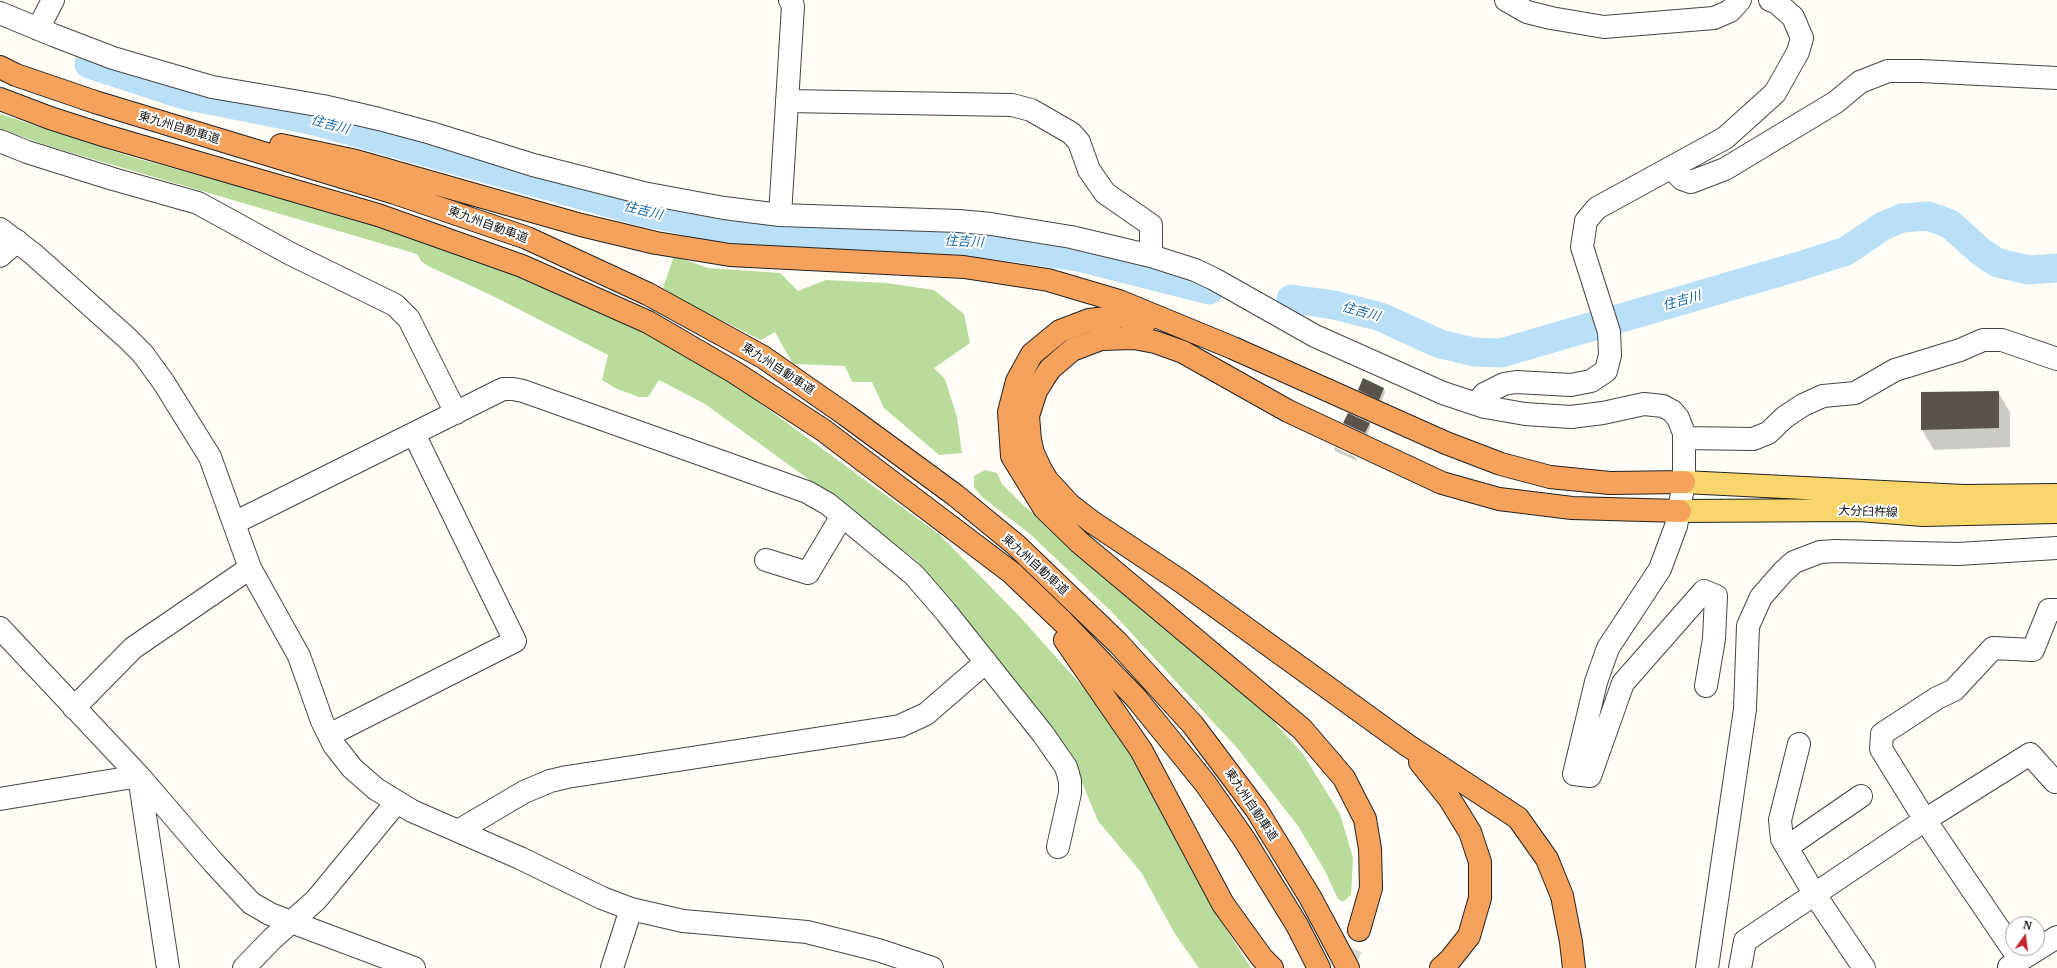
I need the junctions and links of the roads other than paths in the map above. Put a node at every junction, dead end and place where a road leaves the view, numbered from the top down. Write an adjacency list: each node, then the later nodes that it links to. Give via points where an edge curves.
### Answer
1 (53, 0): 7 (street)
2 (790, 0): 11 (street, via 793,6)
3 (1506, 0): 4 (street, via 1527,12 1604,27 1714,18 1730,11)
4 (1740, 0)
5 (1770, 0): 14 (street, via 1793,17 1802,38 1798,52 1775,93 1725,138)
6 (0, 13): 7 (street)
7 (38, 29): 15 (street, via 113,58 212,87 322,106 379,119 533,165 643,193)
8 (0, 67): 12 (highway, 東九州自動車道)
9 (2057, 78): 14 (street, via 1888,71 1860,82 1836,102 1726,170 1691,182 1682,179)
10 (0, 99): 34 (highway, 東九州自動車道, via 106,136 378,215 522,266 648,322 734,372 823,430)
11 (787, 101): 15 (street); 18 (street, via 1012,105 1031,110 1071,133 1079,142 1089,170 1106,193 1151,225)
12 (95, 102): 19 (highway, via 356,161 581,225 656,243 730,255 964,267 1048,280 1119,301); 66 (highway, 東九州自動車道, via 395,192 527,238 648,294 782,370 955,496 1016,545 1118,643 1193,725 1256,809 1310,897)
13 (0, 141): 22 (street, via 70,166 198,203 289,253 395,305 409,319)
14 (1672, 168): 21 (street, via 1597,208 1586,221 1582,246 1606,322 1610,355 1606,371 1591,381 1571,385 1516,382 1504,384 1484,394)
15 (780, 215): 18 (street, via 972,222 1071,237)
16 (8, 235): 17 (street); 30 (street, via 127,338 158,374 210,457)
17 (0, 256)
18 (1151, 256): 21 (street, via 1214,278 1316,336 1443,393)
19 (1232, 348): 25 (highway, via 1446,443 1501,464 1550,478 1610,483); 55 (highway, via 1122,316 1088,320 1060,331 1032,354 1017,381 1009,412 1012,456 1044,508 1079,542 1302,729 1344,778 1365,819 1370,849 1371,888)
20 (2057, 359): 24 (street, via 2002,340 1983,340 1960,350 1895,370 1855,392 1823,396 1785,417 1768,433 1752,439)
21 (1476, 404): 24 (street, via 1525,414 1571,418 1644,404 1658,404 1675,414 1682,424)
22 (456, 413): 23 (street); 29 (street, via 503,389 523,391 807,492)
23 (414, 434): 30 (street); 40 (street, via 514,641)
24 (1685, 438): 25 (street)
25 (1684, 482): 26 (main road, 大分臼杵線, via 1964,496); 27 (street)
26 (2057, 495)
27 (1680, 511): 28 (main road, 大分臼杵線, via 1859,510 1923,515); 38 (street, via 1660,569 1608,648 1596,682 1574,774 1590,776 1623,683 1704,591 1716,596 1714,639); 42 (highway, via 1572,508 1499,499 1442,483 1288,411 1183,352 1154,342 1134,338 1101,339 1072,350 1050,369 1036,391 1028,416 1028,428 1033,453 1040,468 1059,494 1092,522 1182,582)
28 (2057, 512)
29 (842, 516): 32 (street, via 808,573); 37 (street, via 914,575)
30 (234, 523): 33 (street)
31 (2057, 548): 69 (street, via 1958,554 1828,552 1807,556 1794,562 1761,597 1748,626 1745,709)
32 (766, 560)
33 (250, 568): 39 (street, via 134,648); 40 (street, via 299,656)
34 (1012, 573): 64 (highway, via 1066,641 1141,750 1223,904); 65 (highway, 東九州自動車道, via 1098,658 1169,736 1244,839 1297,925)
35 (2057, 610): 48 (street, via 2049,610 2033,650 1993,648 1954,690 1937,698 1882,734 1881,749)
36 (0, 628): 39 (street)
37 (986, 662): 49 (street, via 926,714 900,726 561,778 524,792); 50 (street, via 1066,767 1070,793)
38 (1706, 686)
39 (74, 708): 43 (street)
40 (329, 735): 47 (street, via 352,768)
41 (1799, 744): 51 (street, via 1780,820 1782,839)
42 (1407, 745): 67 (highway, via 1454,804 1470,832 1480,862 1480,898 1470,936); 68 (highway, via 1518,818 1547,859 1562,896)
43 (139, 776): 46 (street); 54 (street, via 251,902 266,912); 59 (street)
44 (2057, 781): 48 (street, via 2055,782 2030,754)
45 (1861, 796): 51 (street)
46 (0, 799)
47 (396, 803): 49 (street); 54 (street, via 320,895)
48 (1925, 820): 52 (street); 58 (street)
49 (458, 831): 53 (street)
50 (1058, 847)
51 (1787, 847): 52 (street)
52 (1815, 895): 70 (street, via 1745,941); 71 (street)
53 (631, 909): 57 (street, via 683,921 807,932); 62 (street)
54 (290, 922): 60 (street); 61 (street)
55 (1359, 930)
56 (2057, 937): 58 (street)
57 (903, 963): 63 (street)
58 (2014, 964)
59 (168, 968)
60 (244, 968)
61 (414, 968)
62 (612, 968)
63 (932, 968)
64 (1272, 968)
65 (1319, 968)
66 (1348, 968)
67 (1441, 968)
68 (1574, 968)
69 (1707, 968)
70 (1740, 968)
71 (1864, 968)

